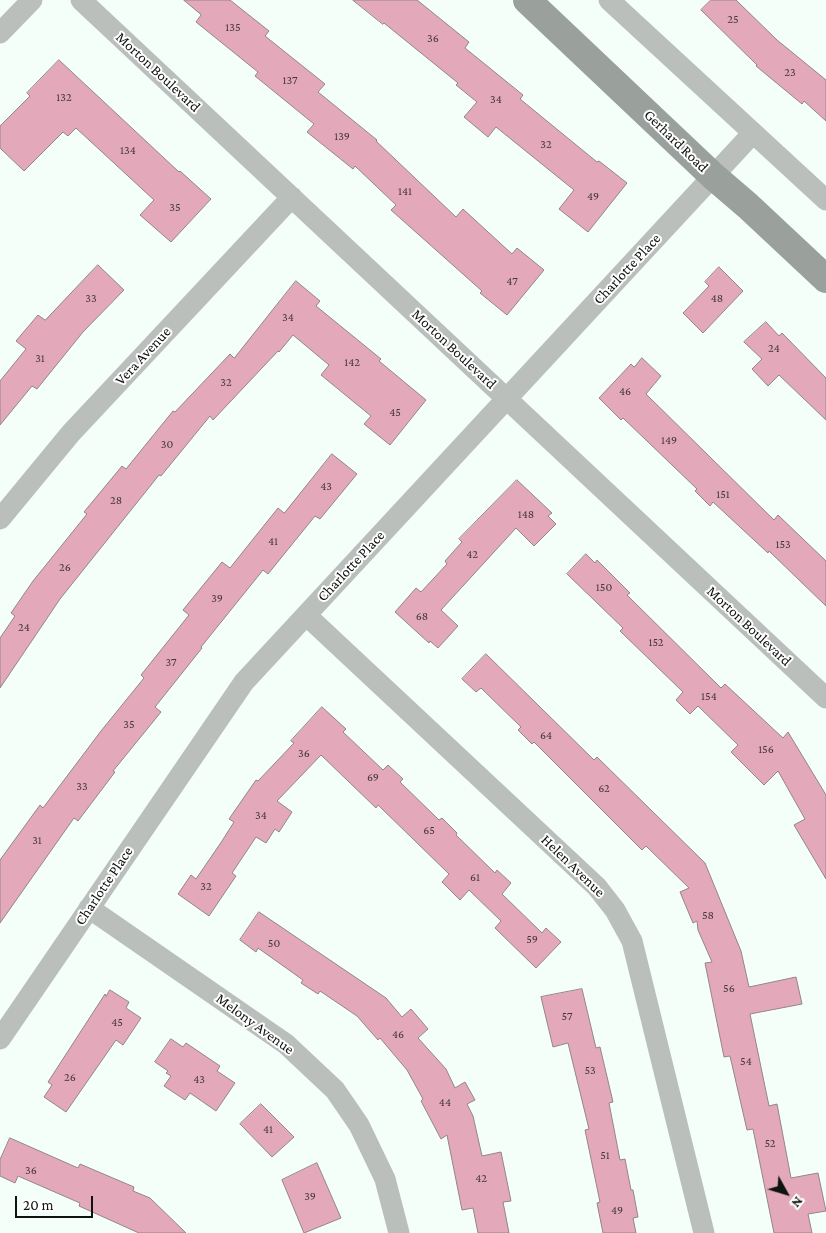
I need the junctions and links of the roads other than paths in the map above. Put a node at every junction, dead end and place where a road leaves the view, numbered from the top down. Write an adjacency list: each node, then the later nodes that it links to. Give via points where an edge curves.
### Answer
1 (32, 0): 5 (street)
2 (81, 0): 8 (street, Morton Boulevard)
3 (527, 0): 7 (street, Gerhard Road)
4 (609, 0): 6 (street)
5 (0, 33)
6 (753, 133): 7 (street, Charlotte Place); 9 (street)
7 (713, 176): 10 (street, Gerhard Road); 11 (street, Charlotte Place)
8 (292, 197): 11 (street, Morton Boulevard); 12 (street, Vera Avenue, via 71,433)
9 (826, 200)
10 (826, 279)
11 (507, 399): 13 (street, Charlotte Place); 14 (street, Morton Boulevard)
12 (0, 520)
13 (306, 615): 15 (street, Charlotte Place, via 244,682); 18 (street, Helen Avenue, via 597,887 615,910 632,941)
14 (826, 698)
15 (89, 908): 16 (street, Charlotte Place); 17 (street, Melony Avenue, via 286,1044 335,1090 359,1125 385,1180)
16 (0, 1039)
17 (399, 1233)
18 (704, 1233)

